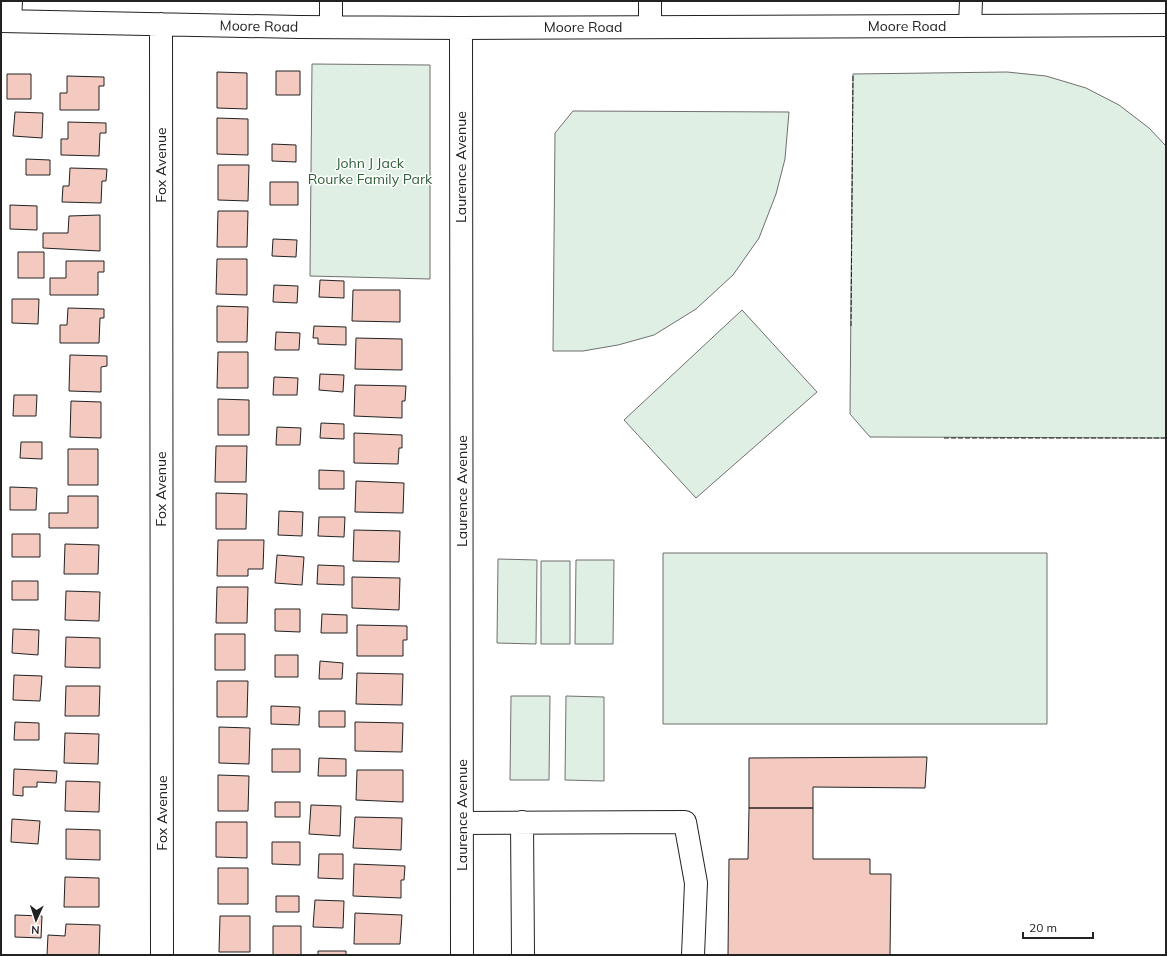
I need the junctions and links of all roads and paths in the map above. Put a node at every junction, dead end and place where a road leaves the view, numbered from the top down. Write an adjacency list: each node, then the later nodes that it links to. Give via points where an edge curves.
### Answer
1 (331, 1): 8 (street)
2 (650, 1): 9 (street)
3 (971, 1): 7 (street)
4 (7, 14): 5 (street, Moore Road)
5 (161, 24): 8 (street, Moore Road); 13 (street, Fox Avenue)
6 (1166, 25): 7 (street, Moore Road)
7 (970, 26): 9 (street, Moore Road)
8 (331, 27): 10 (street, Moore Road)
9 (650, 27): 10 (street, Moore Road)
10 (462, 28): 12 (street, Laurence Avenue)
11 (522, 822): 12 (street); 15 (street); 16 (street, via 685,822 696,883)
12 (462, 823): 14 (street, Laurence Avenue)
13 (162, 955)
14 (462, 955)
15 (523, 955)
16 (693, 955)

